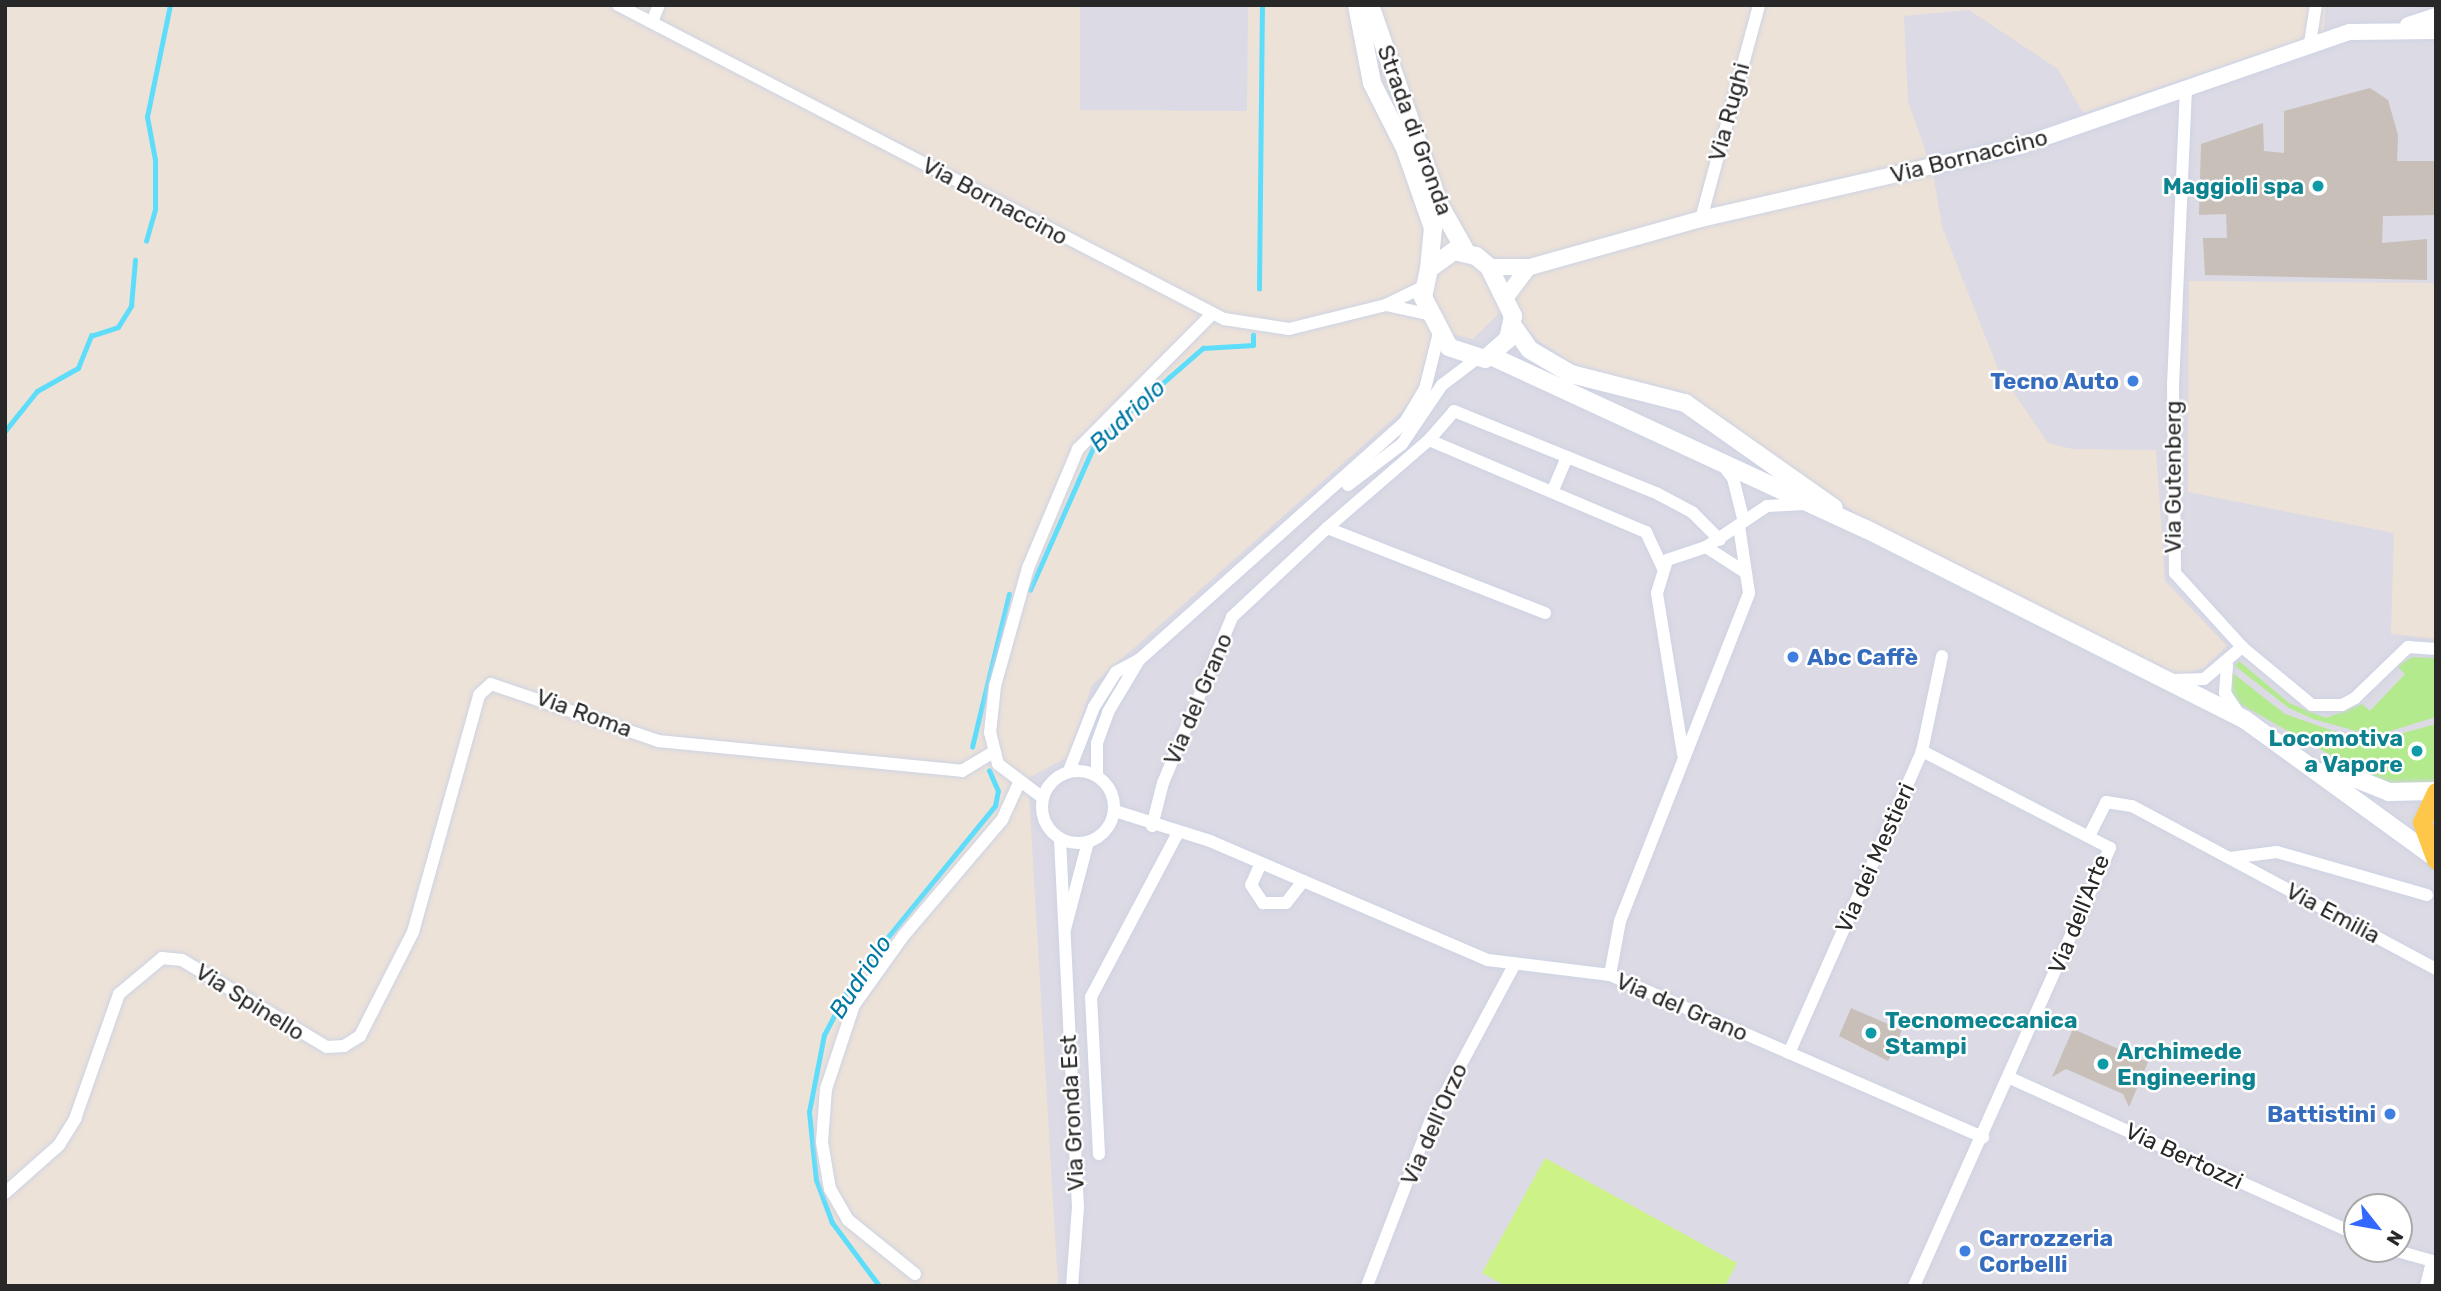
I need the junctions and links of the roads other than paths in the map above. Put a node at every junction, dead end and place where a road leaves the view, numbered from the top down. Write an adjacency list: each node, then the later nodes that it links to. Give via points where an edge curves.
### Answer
1 (618, 5): 8 (street, Via Bornaccino)
2 (659, 5): 8 (street)
3 (1357, 5): 17 (main road, Strada di Gronda, via 1372,83 1405,148 1433,228)
4 (1370, 5): 14 (main road, Strada di Gronda, via 1439,204)
5 (1759, 5): 13 (street, Via Rughi)
6 (2316, 5): 11 (street)
7 (2436, 16): 9 (street, Via Bornaccino)
8 (652, 22): 21 (street, Via Bornaccino)
9 (2402, 27): 10 (street, Via Bornaccino); 11 (street, Via Bornaccino)
10 (2436, 31)
11 (2311, 43): 12 (street, Via Bornaccino)
12 (2186, 88): 13 (street, Via Bornaccino, via 2023,145); 40 (street, Via Gutenberg, via 2172,558 2183,587)
13 (1701, 219): 16 (street, Via Bornaccino)
14 (1466, 252): 15 (main road); 17 (main road, via 1445,254)
15 (1489, 267): 16 (street, Via Bornaccino); 19 (main road)
16 (1531, 267): 19 (street)
17 (1429, 268): 18 (main road)
18 (1423, 287): 20 (street, Via Bornaccino); 22 (main road)
19 (1506, 297): 23 (main road)
20 (1386, 305): 21 (street, Via Bornaccino, via 1289,329 1248,326); 22 (street, Via Bornaccino)
21 (1212, 314): 48 (street, via 1078,449 1028,568 995,686)
22 (1432, 314): 24 (main road)
23 (1513, 326): 25 (main road); 33 (main road, via 1530,350 1571,374 1685,403)
24 (1440, 332): 25 (main road, via 1449,347); 34 (street, via 1412,413)
25 (1483, 358): 28 (main road); 34 (street, via 1448,379 1402,444)
26 (1429, 440): 27 (street, Via del Grano, via 1454,411); 29 (street); 32 (street, Via del Grano)
27 (1567, 457): 29 (street); 35 (street, Via del Grano, via 1693,513)
28 (1721, 463): 30 (main road); 31 (street, via 1734,478)
29 (1553, 491): 37 (street, via 1646,531)
30 (1805, 504): 31 (street, via 1767,506); 33 (main road)
31 (1741, 522): 35 (street); 38 (street)
32 (1326, 528): 39 (street); 57 (street, Via del Grano, via 1232,617)
33 (1866, 529): 45 (main road)
34 (1290, 530): 43 (street)
35 (1720, 540): 36 (street)
36 (1706, 547): 37 (street, via 1680,554); 38 (street)
37 (1663, 568): 49 (street, via 1657,593)
38 (1745, 572): 49 (street, via 1744,609)
39 (1545, 613)
40 (2242, 647): 41 (street, Via Gutenberg, via 2312,705 2327,708 2355,698 2408,647); 44 (street)
41 (2434, 648)
42 (1942, 656): 47 (street, Via dei Mestieri)
43 (1139, 660): 51 (street, via 1116,672 1094,707); 52 (street, via 1108,712 1097,743)
44 (2227, 665): 45 (street, via 2204,679); 46 (street, via 2225,693)
45 (2166, 679): 46 (main road)
46 (2244, 719): 50 (main road)
47 (1922, 751): 60 (street, Via dell'Arte); 73 (street, Via dei Mestieri)
48 (992, 753): 53 (street); 72 (street, Via Roma, via 962,771 658,741 491,684 479,695 413,932)
49 (1683, 755): 71 (street, via 1620,920)
50 (2305, 758): 54 (main road, via 2389,792); 63 (main road)
51 (1069, 771): 52 (street); 55 (street, via 1052,781)
52 (1097, 775): 56 (street, via 1111,790)
53 (1019, 783): 55 (street); 81 (street, via 1002,820 904,935 854,1005 826,1089 822,1142 830,1189 856,1228)
54 (2436, 792): 63 (main road, via 2422,822)
55 (1043, 798): 61 (street, Via Gronda Est, via 1045,821)
56 (1115, 811): 57 (street); 58 (street)
57 (1150, 825): 58 (street); 59 (street, Via del Grano)
58 (1110, 827): 62 (street)
59 (1178, 833): 65 (street, Via del Grano); 76 (street, via 1091,997)
60 (2089, 836): 64 (street, Via Emilia, via 2106,802 2117,801); 74 (street, Via dell'Arte, via 2110,848)
61 (1060, 839): 62 (street); 68 (street, Via Gronda Est)
62 (1088, 842): 68 (street, Via Gronda Est)
63 (2433, 857)
64 (2230, 858): 67 (street, Via Emilia, via 2277,852); 70 (street, Via Emilia)
65 (1261, 863): 66 (street, Via del Grano); 66 (street, via 1251,885 1263,903 1286,903)
66 (1303, 881): 69 (street, Via del Grano)
67 (2427, 895)
68 (1062, 940): 82 (street, Via Gronda Est, via 1078,1207)
69 (1513, 967): 71 (street, Via del Grano); 83 (street, Via dell'Orzo, via 1430,1122)
70 (2436, 969)
71 (1610, 975): 73 (street, Via del Grano)
72 (389, 985): 77 (street, Via Spinello, via 360,1035 344,1046 327,1047 182,960 162,958 119,995 75,1119 59,1145)
73 (1789, 1054): 75 (street, Via del Grano)
74 (2010, 1078): 75 (street, Via dell'Arte); 78 (street, Via Bertozzi)
75 (1983, 1137): 84 (street, Via dell'Arte)
76 (1100, 1154)
77 (5, 1193)
78 (2343, 1228)
79 (2413, 1256): 80 (street)
80 (2434, 1262): 85 (street)
81 (915, 1274)
82 (1072, 1286)
83 (1367, 1286)
84 (1914, 1286)
85 (2426, 1286)

